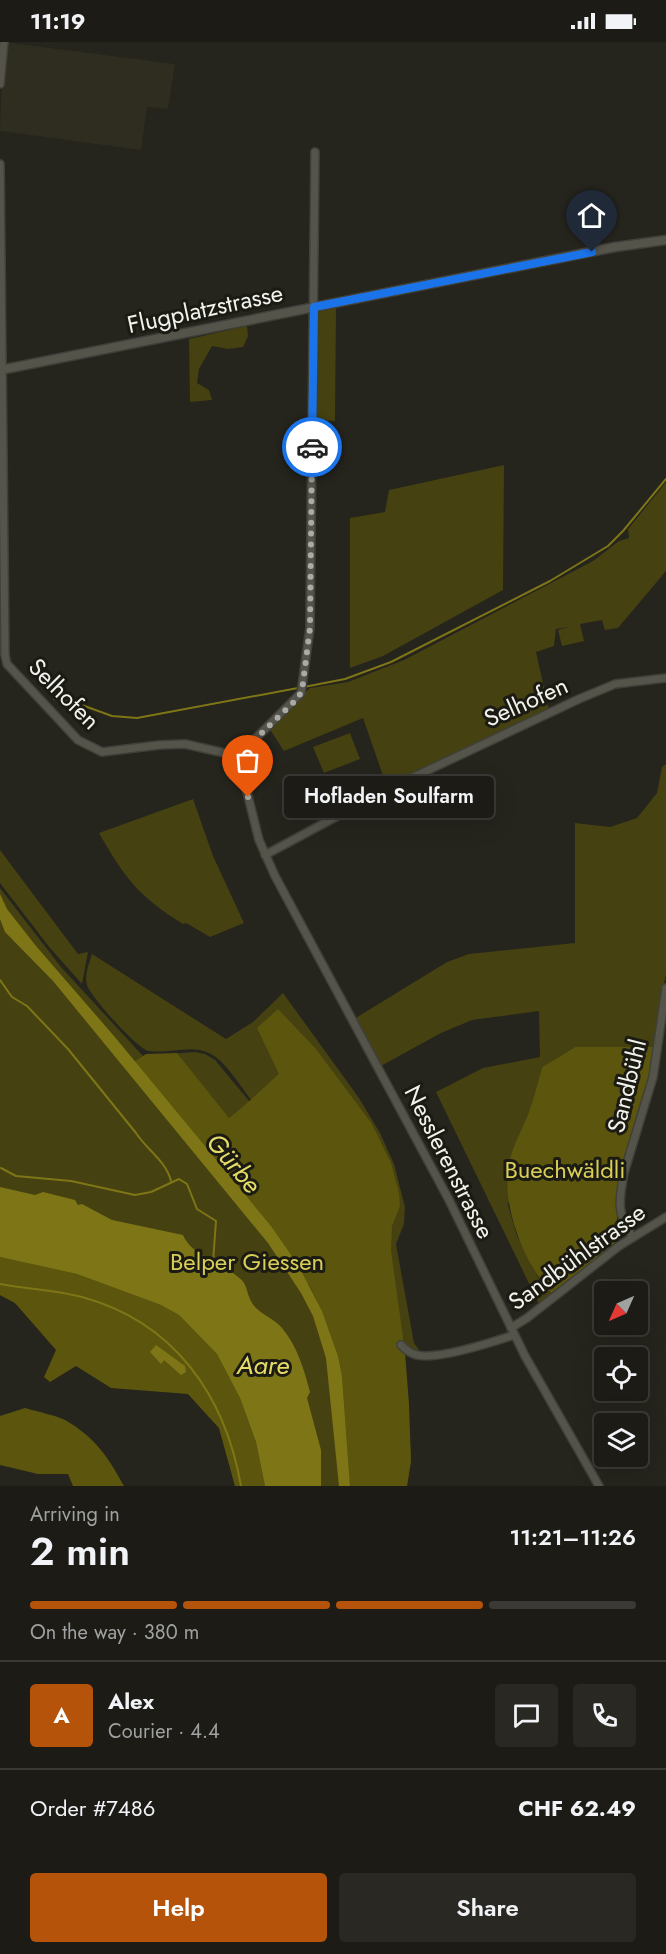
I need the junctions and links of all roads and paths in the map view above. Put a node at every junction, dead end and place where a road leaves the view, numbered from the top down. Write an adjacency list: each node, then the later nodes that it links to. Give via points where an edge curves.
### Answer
1 (3, 42): 2 (street)
2 (0, 84)
3 (315, 152): 6 (street)
4 (0, 164): 7 (street, Selhofen)
5 (666, 240): 6 (street, Flugplatzstrasse)
6 (314, 307): 7 (street, Flugplatzstrasse); 9 (street, via 310,628 302,687 297,699)
7 (2, 370): 9 (street, Selhofen, via 7,664 78,740 95,750 114,752 186,744)
8 (666, 678): 10 (street, Selhofen, via 615,684 579,699 386,790)
9 (238, 756): 10 (street)
10 (264, 855): 16 (street, Nesslerenstrasse, via 449,1200)
11 (666, 988): 12 (street, Sandbühl)
12 (664, 1011): 13 (street, Sandbühl)
13 (662, 1044): 15 (street, Sandbühl, via 621,1189 620,1218)
14 (666, 1217): 15 (street, Sandbühlstrasse)
15 (633, 1237): 16 (street, Sandbühlstrasse)
16 (511, 1328): 17 (street, Nesslerenstrasse)
17 (514, 1335): 18 (street, via 422,1356); 19 (street, Nesslerenstrasse)
18 (401, 1345)
19 (599, 1486)

